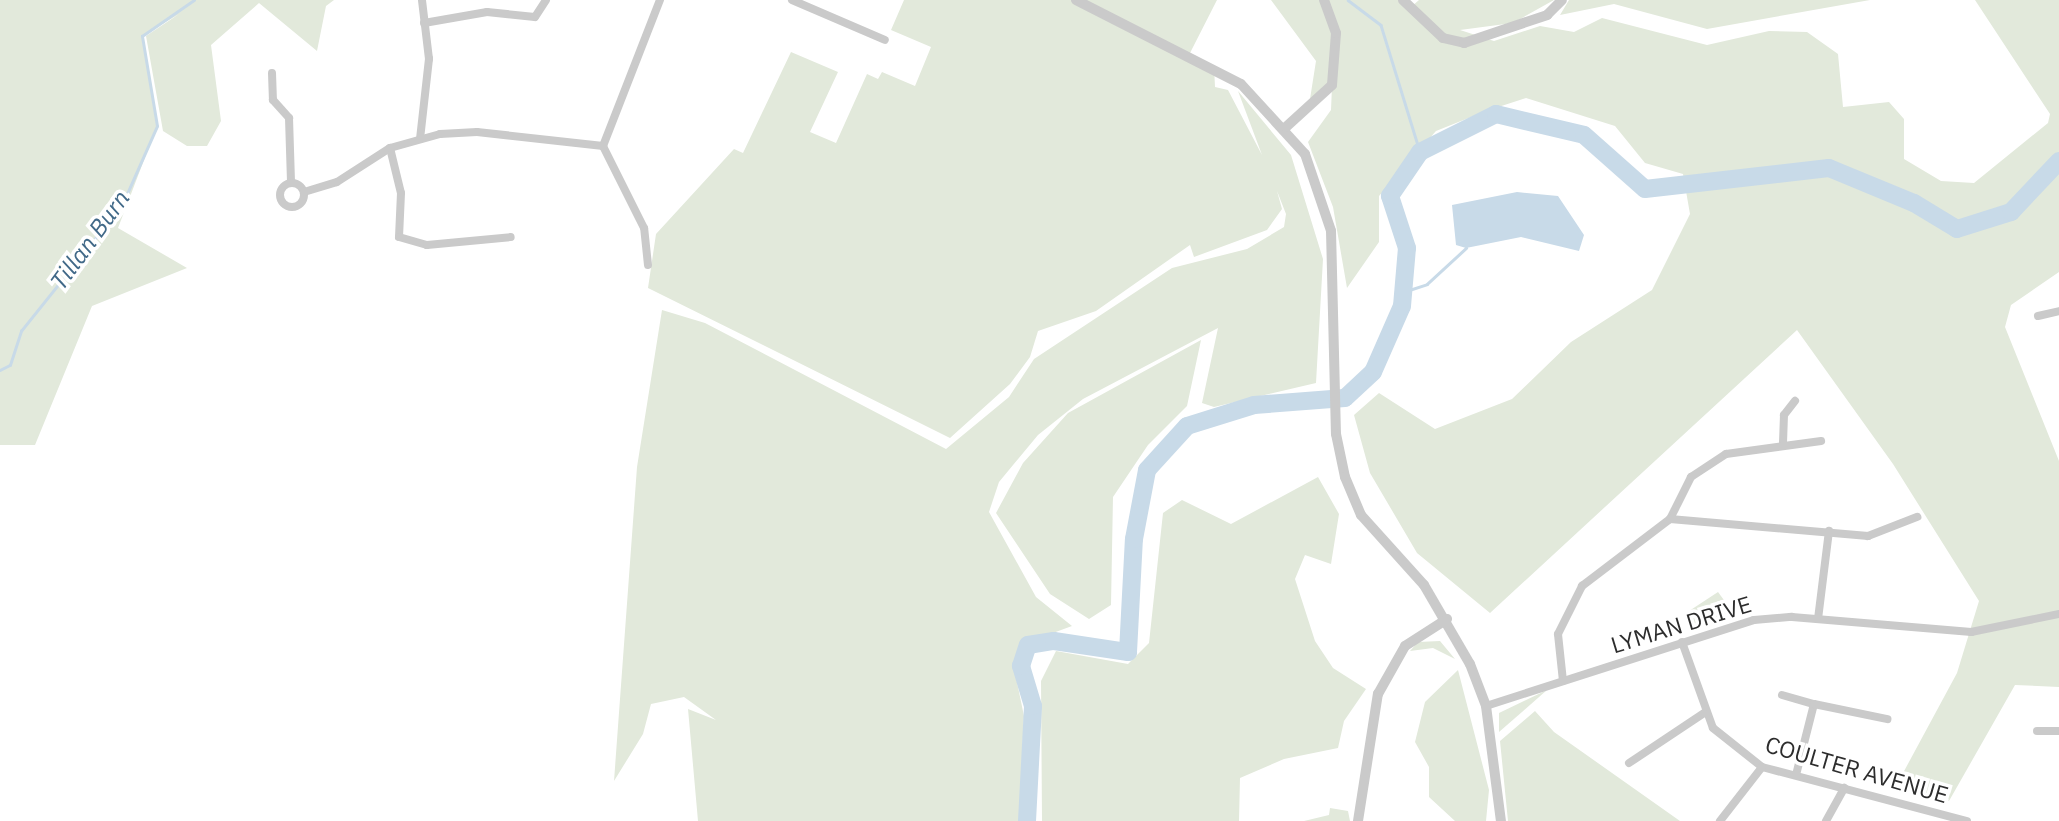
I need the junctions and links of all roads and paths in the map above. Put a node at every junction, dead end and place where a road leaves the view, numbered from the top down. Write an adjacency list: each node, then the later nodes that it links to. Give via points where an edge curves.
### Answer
1 (422, 0): 9 (street)
2 (546, 0): 9 (street, via 535,17 487,12)
3 (660, 0): 14 (street)
4 (792, 0): 10 (street)
5 (1076, 0): 12 (street, via 1214,66)
6 (1324, 0): 12 (street, via 1336,33 1332,85)
7 (1403, 0): 8 (street, via 1443,38 1464,43 1547,15)
8 (1562, 0)
9 (425, 23): 13 (street, via 429,59)
10 (885, 40)
11 (272, 74): 16 (street, via 272,100 289,118)
12 (1286, 127): 29 (street, via 1321,190 1331,231 1336,434 1361,515)
13 (420, 139): 14 (street, via 477,132); 15 (street)
14 (603, 146): 19 (street, via 644,228)
15 (390, 148): 17 (street, via 337,182); 18 (street, via 401,193 398,237 427,245)
16 (292, 183): 17 (street); 17 (street, via 280,193 284,204 298,206)
17 (304, 192)
18 (511, 237)
19 (648, 265)
20 (2059, 311): 21 (street)
21 (2038, 316)
22 (1795, 401): 24 (street, via 1784,415)
23 (1821, 441): 24 (street)
24 (1783, 443): 26 (street, via 1726,454 1691,477)
25 (1917, 517): 27 (street, via 1868,536)
26 (1670, 519): 27 (street); 32 (street, via 1582,586 1558,634)
27 (1829, 531): 30 (street)
28 (2059, 614): 30 (street, LYMAN DRIVE, via 1971,632)
29 (1447, 619): 35 (street); 44 (street, via 1405,646 1378,694)
30 (1818, 619): 31 (street, LYMAN DRIVE, via 1754,620)
31 (1682, 642): 32 (street, LYMAN DRIVE); 36 (street, COULTER AVENUE)
32 (1563, 681): 35 (street, LYMAN DRIVE)
33 (1782, 695): 34 (street)
34 (1814, 704): 37 (street); 42 (street)
35 (1486, 706): 45 (street)
36 (1704, 713): 40 (street); 41 (street, COULTER AVENUE, via 1722,737)
37 (1887, 719)
38 (2037, 731): 39 (street)
39 (2059, 731)
40 (1629, 763)
41 (1762, 766): 42 (street, COULTER AVENUE); 46 (street)
42 (1796, 775): 43 (street, COULTER AVENUE)
43 (1844, 788): 47 (street); 48 (street, COULTER AVENUE)
44 (1358, 821)
45 (1501, 821)
46 (1720, 821)
47 (1826, 821)
48 (1967, 821)

